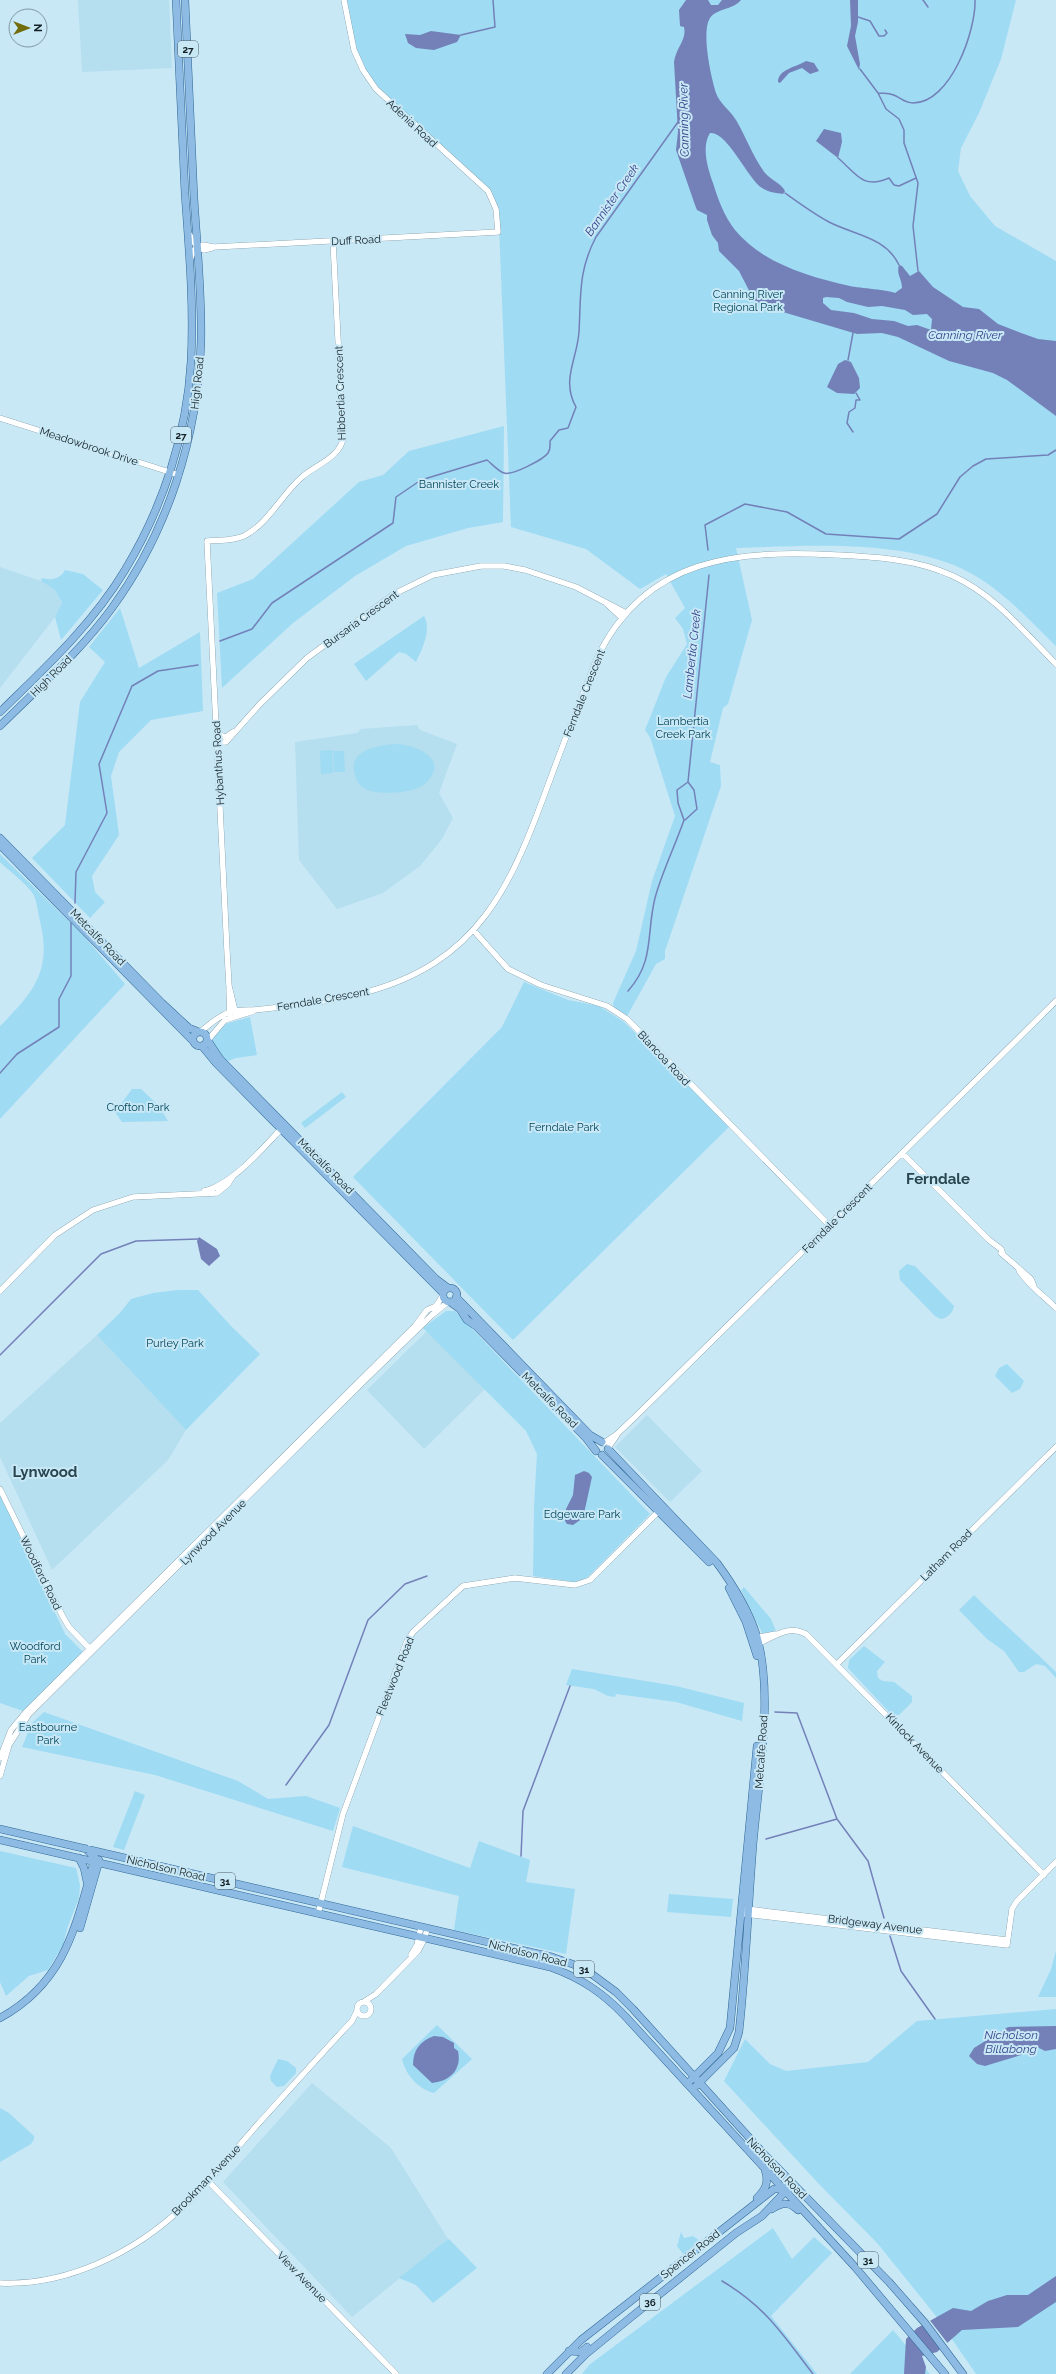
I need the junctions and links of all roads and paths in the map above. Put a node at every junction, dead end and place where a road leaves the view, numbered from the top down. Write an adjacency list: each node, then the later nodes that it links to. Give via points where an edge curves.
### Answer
1 (176, 0): 4 (main road, High Road / 27)
2 (185, 0): 7 (main road, High Road / 27)
3 (344, 0): 5 (street, Adenia Road, via 354,50 363,70 380,94 488,191 496,209)
4 (188, 232): 7 (street); 8 (main road, High Road / 27)
5 (498, 232): 6 (street, Duff Road)
6 (334, 241): 7 (street, Duff Road, via 214,247 204,250); 12 (street, Hibbertia Crescent, via 343,438 341,447 302,477 266,519 248,533 235,539)
7 (197, 247): 8 (street); 11 (main road, High Road / 27, via 201,325 197,393)
8 (189, 265): 10 (main road, High Road / 27, via 192,325 188,390 182,429)
9 (0, 418): 10 (street, Meadowbrook Drive)
10 (170, 472): 11 (street, Meadowbrook Drive); 17 (main road, High Road / 27, via 140,544 103,602 80,633)
11 (179, 474): 18 (main road, High Road / 27, via 166,512 149,548 112,608 72,656)
12 (207, 540): 20 (street, Hybanthus Road)
13 (606, 603): 14 (street, Bursaria Crescent); 15 (street, Bursaria Crescent); 19 (street, Bursaria Crescent, via 555,578 504,566 455,570 433,575 394,594 307,658)
14 (626, 613): 15 (street, Ferndale Crescent); 16 (street, Ferndale Crescent, via 640,598 661,584 691,568 723,559 781,554 888,559 930,568 970,584 1004,611)
15 (622, 618): 24 (street, Ferndale Crescent, via 598,656 518,862 496,902)
16 (1056, 664)
17 (0, 712)
18 (0, 726)
19 (235, 731): 20 (street, via 226,736); 21 (street, Bursaria Crescent, via 226,742)
20 (217, 734): 21 (street, Hybanthus Road)
21 (217, 742): 26 (street, Hybanthus Road)
22 (0, 838): 27 (main road, Metcalfe Road, via 162,1003 189,1028)
23 (0, 845): 28 (main road, Metcalfe Road)
24 (474, 931): 26 (street, Ferndale Crescent, via 443,956 386,986 340,998); 32 (street, Blancoa Road, via 508,969 541,985 607,1006 627,1019)
25 (1056, 1000): 31 (street, Ferndale Crescent)
26 (233, 1014): 27 (street, Ferndale Crescent, via 216,1019); 29 (street, Ferndale Crescent, via 219,1024)
27 (199, 1032): 28 (main road, via 194,1036); 29 (main road, Metcalfe Road, via 206,1034)
28 (194, 1041): 29 (main road, Metcalfe Road, via 197,1046)
29 (206, 1042): 30 (main road, Metcalfe Road)
30 (284, 1127): 33 (street, via 233,1176 214,1189 196,1193 133,1197 93,1210 55,1235); 34 (main road, Metcalfe Road, via 436,1279)
31 (902, 1153): 32 (street, Ferndale Crescent); 37 (street, via 1031,1279 1034,1286)
32 (829, 1225): 39 (street, Ferndale Crescent)
33 (0, 1291)
34 (445, 1292): 35 (main road, Metcalfe Road, via 455,1290); 36 (main road, Metcalfe Road); 45 (street, Lynwood Avenue, via 436,1306 427,1310 415,1326)
35 (456, 1296): 36 (main road); 38 (main road, Metcalfe Road)
36 (449, 1302): 38 (main road, Metcalfe Road, via 460,1308 467,1320); 45 (street, Lynwood Avenue, via 432,1315)
37 (1056, 1308)
38 (563, 1410): 39 (main road, Metcalfe Road); 41 (main road, Metcalfe Road)
39 (606, 1446): 41 (main road, via 606,1454); 41 (main road, via 596,1446); 43 (main road, Metcalfe Road)
40 (1056, 1447): 46 (street, Latham Road)
41 (599, 1453): 43 (main road, Metcalfe Road)
42 (0, 1489): 45 (street, Woodford Road, via 63,1618)
43 (661, 1509): 44 (main road, Metcalfe Road, via 717,1563 730,1580 741,1599); 58 (street, Fleetwood Road, via 583,1584 515,1578 463,1586 413,1632 407,1641 353,1785)
44 (755, 1641): 46 (street, Kinlock Avenue, via 797,1629 806,1634); 59 (main road, Metcalfe Road, via 760,1698); 60 (main road, Metcalfe Road, via 764,1678 764,1698)
45 (91, 1650): 47 (street, Lynwood Avenue, via 19,1719 7,1738); 48 (street, Lynwood Avenue, via 22,1722 9,1745)
46 (837, 1664): 56 (street, Kinlock Avenue)
47 (0, 1758)
48 (0, 1776)
49 (0, 1829): 51 (main road, Nicholson Road / 31)
50 (2, 1839): 53 (main road, Nicholson Road / 31)
51 (86, 1849): 52 (main road, Nicholson Road / 31); 54 (main road)
52 (109, 1854): 54 (main road); 58 (main road, Nicholson Road / 31)
53 (78, 1858): 54 (main road, Nicholson Road / 31); 57 (main road, via 85,1872)
54 (97, 1862): 57 (main road, via 93,1865); 61 (main road, Nicholson Road / 31); 64 (main road, via 93,1886 78,1934 66,1958)
55 (1056, 1862): 56 (street)
56 (1044, 1874): 60 (street, Bridgeway Avenue, via 1012,1909 1007,1942)
57 (88, 1887): 64 (main road, via 74,1933)
58 (320, 1904): 61 (street, Fleetwood Road); 62 (main road, Nicholson Road / 31)
59 (742, 1911): 60 (street, Bridgeway Avenue); 70 (main road, Metcalfe Road, via 730,2028 718,2053)
60 (750, 1912): 72 (main road, Metcalfe Road, via 737,2041 728,2056)
61 (318, 1914): 63 (main road, Nicholson Road / 31)
62 (424, 1928): 63 (street); 70 (main road, Nicholson Road / 31, via 552,1957 584,1969 602,1980 622,1998)
63 (422, 1938): 65 (street, via 418,1951 408,1958); 71 (main road, Nicholson Road / 31, via 550,1967 589,1984 608,1998)
64 (52, 1974): 69 (main road, via 28,1998)
65 (376, 1994): 66 (street); 67 (street)
66 (365, 2001): 67 (street); 68 (street, via 358,2004)
67 (370, 2006): 68 (street, via 370,2012)
68 (359, 2013): 76 (street, Brookman Avenue)
69 (0, 2018)
70 (694, 2077): 71 (main road, Metcalfe Road); 72 (main road, Nicholson Road / 31)
71 (686, 2084): 73 (main road, Nicholson Road / 31)
72 (699, 2084): 73 (main road, Metcalfe Road); 75 (main road, Nicholson Road / 31)
73 (692, 2091): 74 (main road, Nicholson Road / 31)
74 (765, 2169): 77 (main road, Nicholson Road / 31); 81 (main road, 36, via 768,2178 764,2190)
75 (784, 2176): 77 (main road, Spencer Road / 36); 78 (main road, Nicholson Road / 31)
76 (208, 2181): 82 (street, Brookman Avenue, via 172,2216 101,2262 46,2280); 87 (street, View Avenue)
77 (782, 2188): 78 (main road, Spencer Road / 36); 79 (main road, Spencer Road / 36, via 782,2195); 80 (main road, Nicholson Road / 31); 81 (main road, Spencer Road / 36, via 774,2189)
78 (797, 2189): 90 (main road, Nicholson Road / 31, via 889,2282)
79 (762, 2216): 80 (main road, via 778,2205 786,2203); 83 (main road, Spencer Road / 36, via 736,2233)
80 (814, 2222): 86 (main road, Nicholson Road / 31)
81 (729, 2224): 84 (main road, Spencer Road / 36)
82 (0, 2283)
83 (630, 2318): 84 (main road, via 623,2319 581,2352); 85 (main road, Spencer Road / 36)
84 (569, 2351): 85 (main road); 88 (main road, Spencer Road / 36)
85 (571, 2368): 89 (main road, Spencer Road / 36)
86 (943, 2372)
87 (396, 2374)
88 (547, 2374)
89 (566, 2374)
90 (963, 2374)

